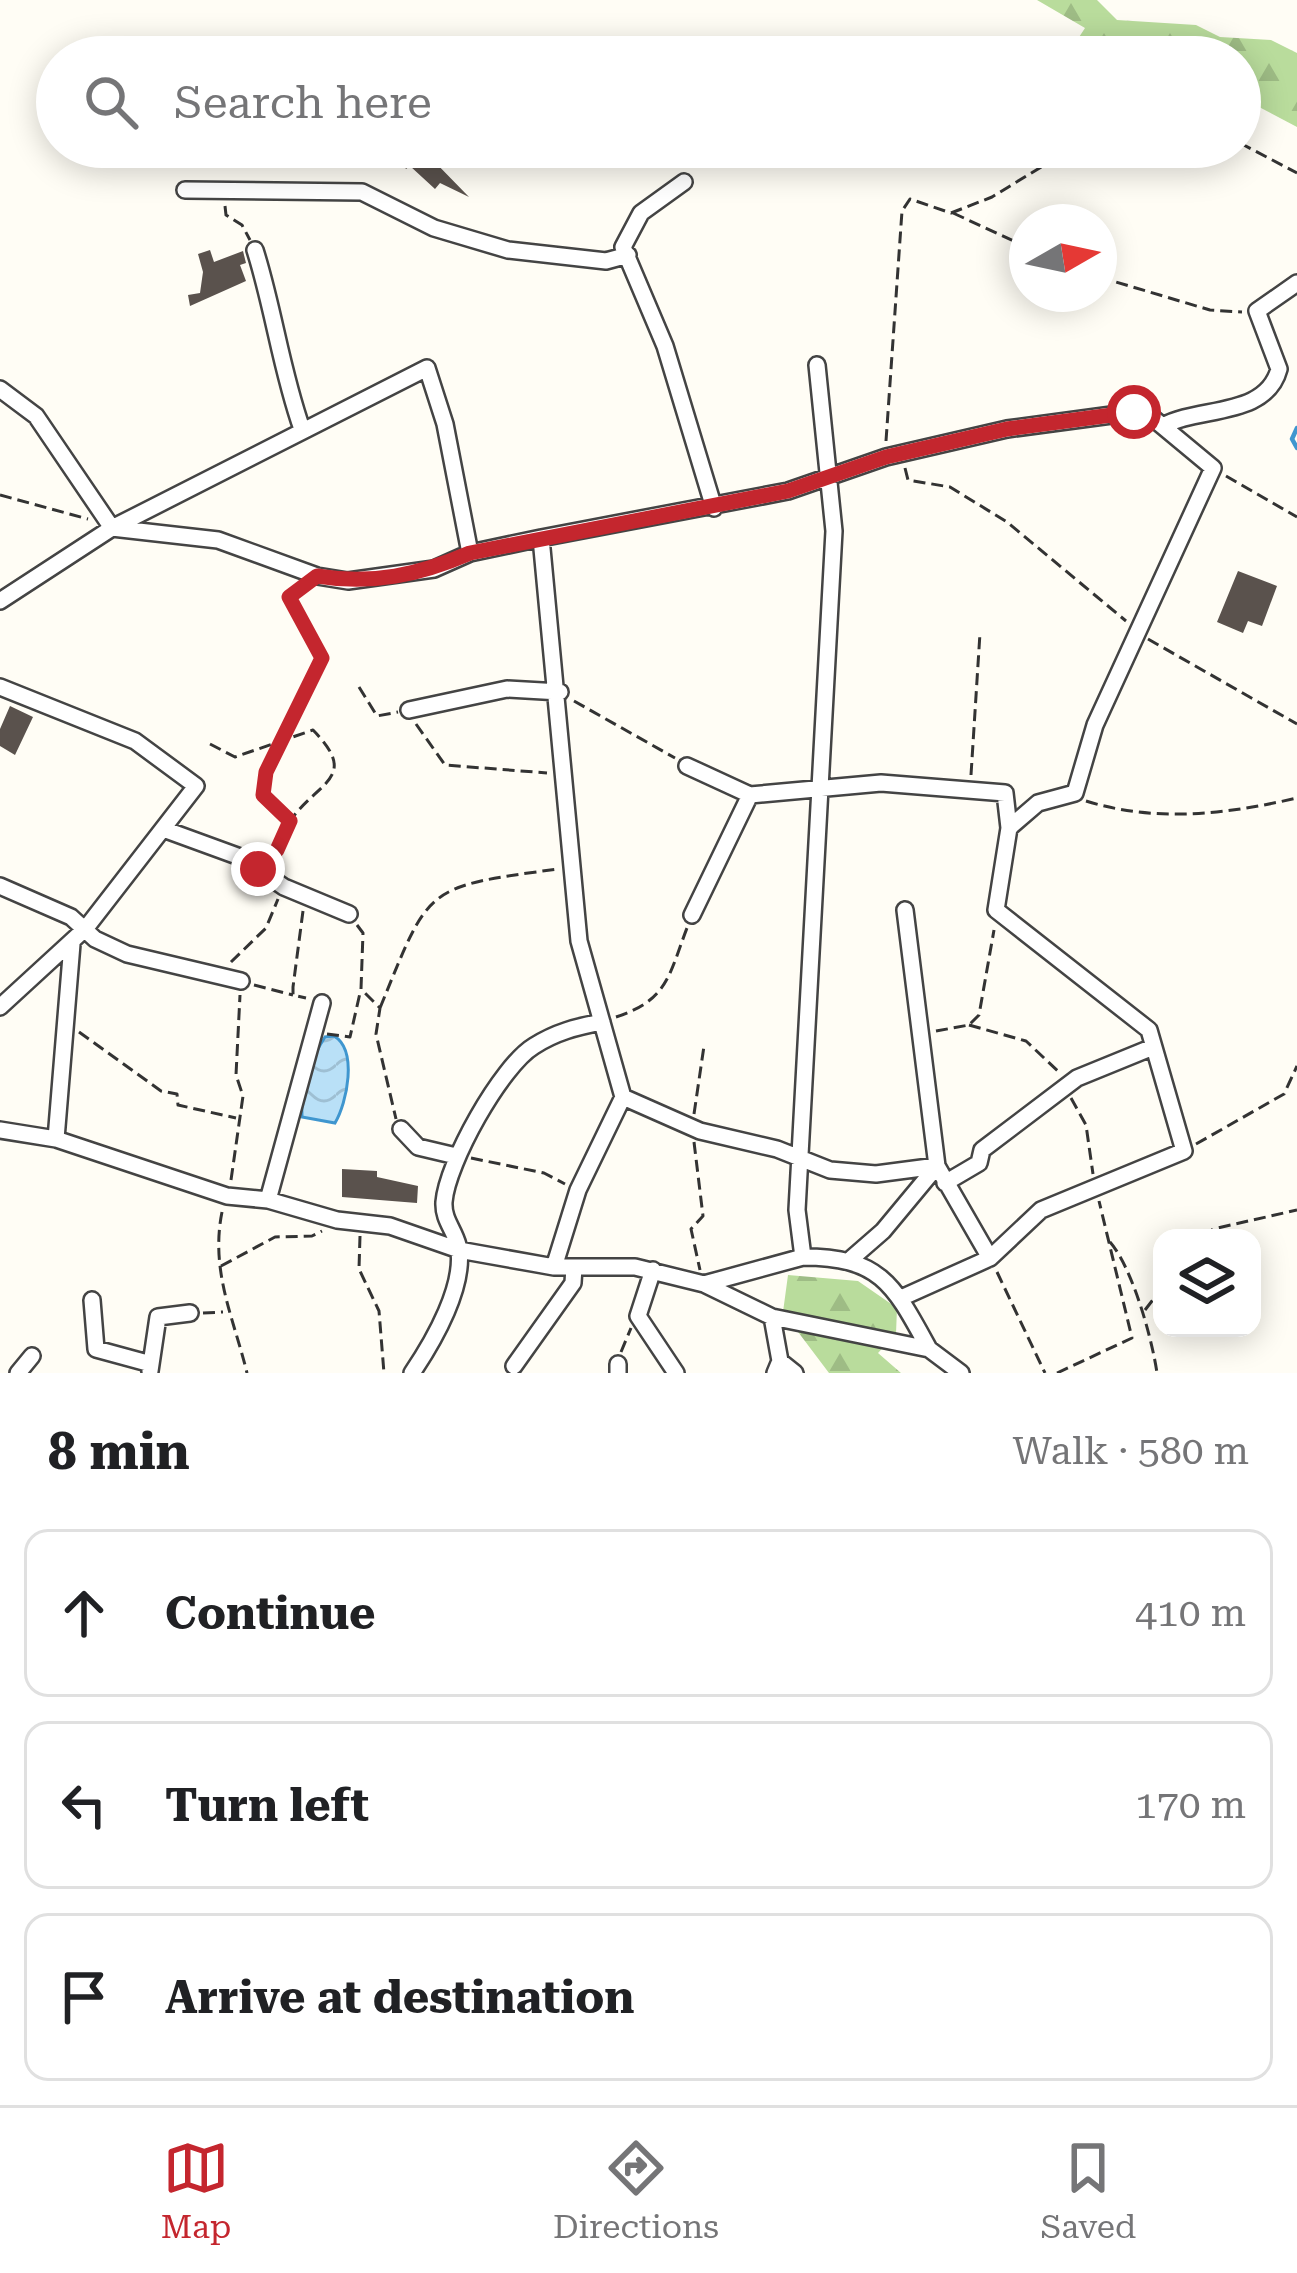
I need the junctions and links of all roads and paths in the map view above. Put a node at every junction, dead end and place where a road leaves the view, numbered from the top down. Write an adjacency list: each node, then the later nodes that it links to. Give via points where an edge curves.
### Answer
1 (1261, 153): 3 (path)
2 (1040, 168): 7 (path)
3 (1297, 173)
4 (685, 182): 10 (street, via 641,213 623,247)
5 (185, 190): 6 (street)
6 (224, 192): 9 (path, via 226,215); 10 (street, via 362,193 434,228 508,250)
7 (951, 213): 8 (path); 18 (path, via 910,199 902,211)
8 (1009, 239)
9 (255, 250): 17 (street)
10 (628, 255): 22 (street)
11 (1117, 282): 13 (path, via 1210,310)
12 (1297, 283): 13 (street)
13 (1257, 311): 16 (street, via 1278,357 1276,380 1244,404)
14 (817, 364): 20 (street)
15 (0, 388): 24 (street, via 36,416)
16 (1163, 426): 18 (street, via 1134,412 1067,418); 19 (street)
17 (302, 429): 24 (street); 26 (street, via 427,368)
18 (894, 456): 20 (street); 29 (path, via 908,480 950,487 1007,522)
19 (1213, 468): 23 (path); 29 (street)
20 (830, 479): 22 (street); 40 (street)
21 (0, 495): 24 (path)
22 (714, 508): 25 (street)
23 (1297, 517)
24 (112, 528): 27 (street, via 218,540); 28 (street)
25 (541, 538): 26 (street); 33 (street)
26 (470, 553): 27 (street, via 380,580)
27 (317, 576): 36 (path, via 289,597 322,658)
28 (0, 601)
29 (1137, 632): 35 (path); 42 (street)
30 (980, 633): 41 (path)
31 (0, 687): 47 (street, via 135,741 196,786)
32 (359, 687): 34 (path, via 377,716)
33 (560, 692): 34 (street, via 507,689); 38 (path); 39 (street)
34 (409, 710): 39 (path, via 445,765)
35 (1297, 724)
36 (282, 739): 37 (path, via 235,757); 45 (path, via 263,795); 45 (path, via 313,730 335,764 332,779)
37 (210, 744)
38 (687, 766): 43 (street)
39 (560, 772): 48 (street)
40 (819, 789): 41 (street, via 881,783); 43 (street); 81 (street)
41 (973, 790): 46 (street, via 1005,793)
42 (1075, 793): 44 (path, via 1089,803 1227,815); 46 (street, via 1039,803)
43 (749, 795): 56 (street)
44 (1297, 798)
45 (290, 821): 49 (path)
46 (1009, 828): 54 (street)
47 (166, 830): 49 (street); 57 (street)
48 (572, 868): 65 (path, via 467,880 425,908); 66 (street, via 579,941)
49 (258, 869): 51 (street)
50 (0, 886): 57 (street)
51 (284, 886): 52 (street); 59 (path, via 266,928)
52 (307, 898): 55 (street); 62 (path)
53 (905, 910): 68 (street)
54 (997, 910): 68 (path, via 979,1015 969,1025); 71 (street, via 1149,1030)
55 (350, 914): 61 (path, via 363,933)
56 (692, 915): 66 (path, via 663,990 651,1004)
57 (86, 928): 58 (street); 60 (street, via 127,954)
58 (72, 944): 64 (street); 67 (street)
59 (227, 964)
60 (241, 981): 62 (path); 74 (path)
61 (361, 989): 65 (path); 69 (path, via 350,1037)
62 (293, 995): 63 (path)
63 (322, 1003): 69 (street)
64 (0, 1007)
65 (380, 1008): 77 (path, via 376,1034)
66 (602, 1022): 73 (street); 80 (street, via 562,1028 530,1048 507,1070)
67 (66, 1024): 74 (path, via 177,1094 178,1105); 78 (street)
68 (924, 1034): 82 (street)
69 (314, 1035): 87 (street)
70 (704, 1046): 75 (path)
71 (1153, 1047): 79 (street); 83 (street, via 1077,1078)
72 (1297, 1066): 79 (path, via 1284,1094)
73 (623, 1097): 75 (street); 85 (street)
74 (238, 1119): 86 (path)
75 (693, 1128): 81 (street); 101 (path, via 703,1216 691,1229)
76 (0, 1130): 78 (street)
77 (401, 1130): 80 (street, via 418,1147)
78 (56, 1139): 86 (street)
79 (1184, 1151): 84 (street)
80 (456, 1156): 85 (path, via 544,1173); 93 (street, via 444,1207)
81 (800, 1158): 82 (street, via 876,1174); 94 (street)
82 (937, 1166): 83 (street); 95 (street)
83 (945, 1183): 96 (street)
84 (1095, 1183): 92 (path); 96 (street, via 1041,1210)
85 (578, 1190): 98 (street)
86 (227, 1196): 87 (street); 97 (path)
87 (268, 1200): 89 (street)
88 (1297, 1210): 91 (path)
89 (337, 1220): 90 (street); 97 (path, via 312,1236 260,1243)
90 (364, 1222): 93 (street); 118 (path, via 359,1268 379,1311)
91 (1213, 1229)
92 (1108, 1240): 106 (path); 124 (path, via 1132,1338)
93 (459, 1250): 98 (street); 119 (street, via 447,1306)
94 (803, 1257): 95 (street); 101 (street)
95 (852, 1258): 102 (street, via 880,1273)
96 (990, 1258): 102 (street); 123 (path)
97 (220, 1266): 105 (path)
98 (554, 1267): 99 (street)
99 (574, 1267): 100 (street); 112 (street, via 573,1283)
100 (653, 1270): 101 (street); 108 (street)
101 (704, 1284): 109 (street)
102 (901, 1298): 110 (street)
103 (92, 1300): 114 (street, via 96,1349)
104 (1153, 1300): 106 (path)
105 (225, 1312): 107 (path); 117 (path)
106 (1144, 1312): 125 (path)
107 (190, 1313): 114 (street, via 158,1317)
108 (638, 1316): 115 (path); 120 (street)
109 (772, 1318): 110 (street); 113 (street)
110 (929, 1348): 122 (street)
111 (32, 1356): 116 (street)
112 (514, 1366)
113 (777, 1367): 121 (street)
114 (150, 1369)
115 (618, 1369)
116 (18, 1373)
117 (247, 1373)
118 (384, 1373)
119 (412, 1373)
120 (676, 1373)
121 (795, 1373)
122 (961, 1373)
123 (1045, 1373)
124 (1057, 1373)
125 (1157, 1373)

